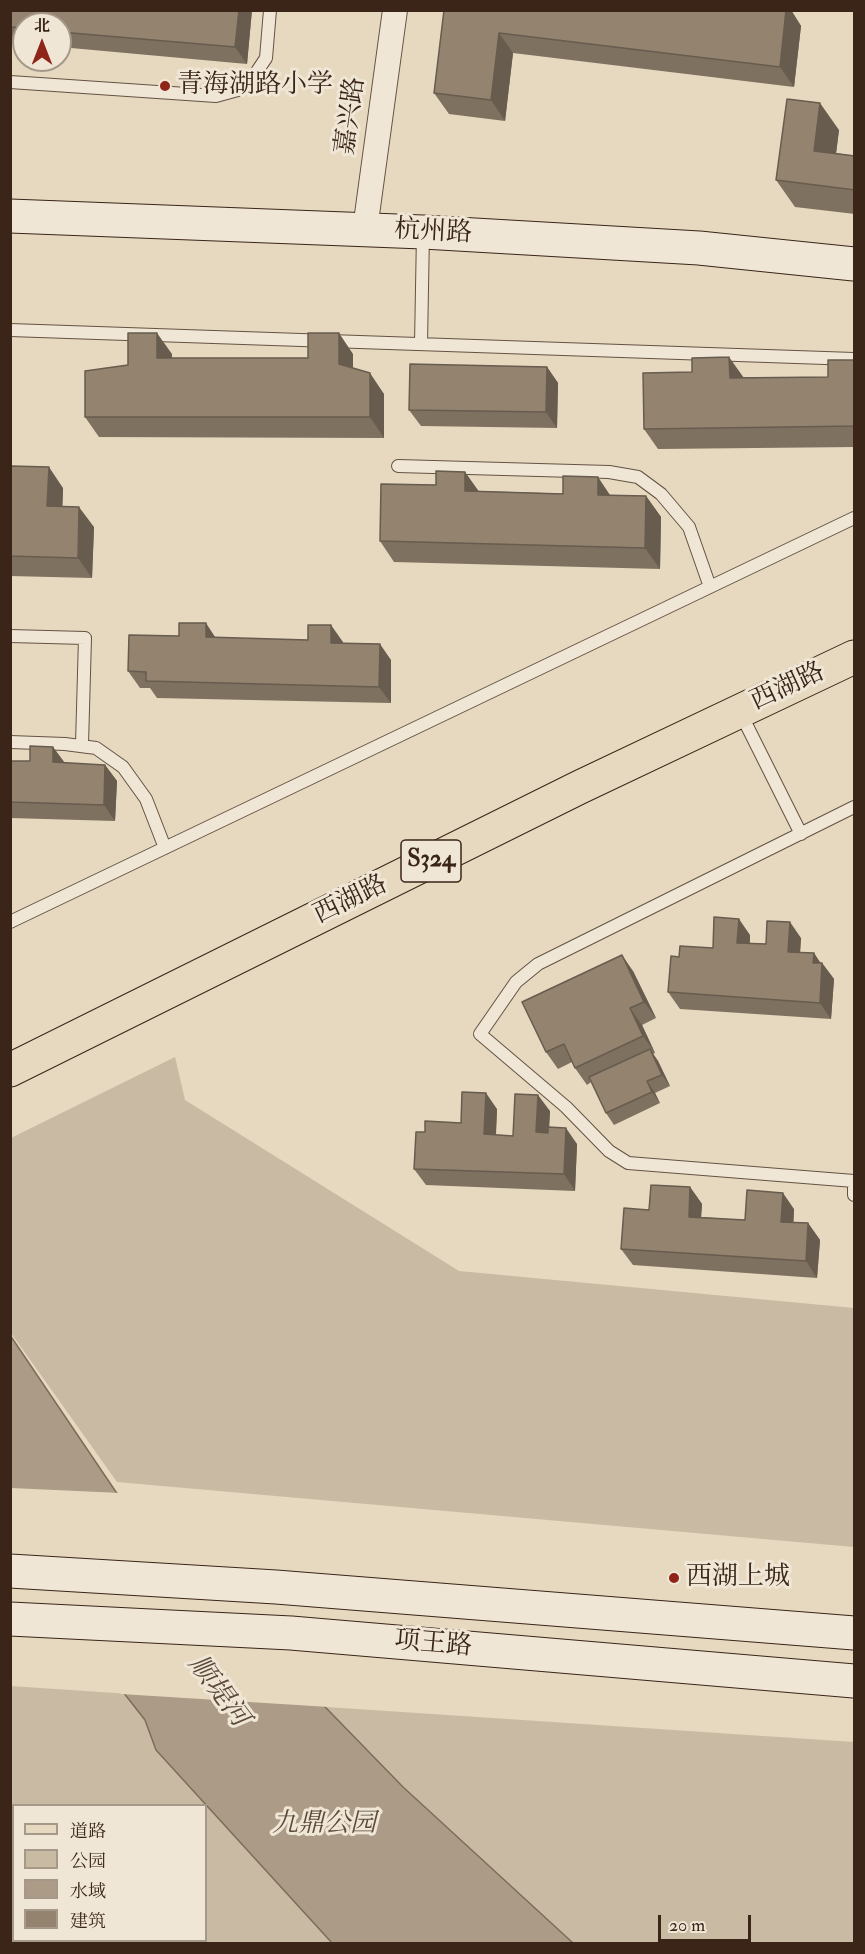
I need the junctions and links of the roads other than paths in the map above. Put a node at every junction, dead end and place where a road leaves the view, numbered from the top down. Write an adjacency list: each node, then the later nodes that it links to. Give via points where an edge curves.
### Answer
1 (270, 10): 3 (lane, via 266,58 252,79 238,90 216,96)
2 (395, 10): 5 (street, 嘉兴路)
3 (10, 82)
4 (10, 216): 5 (main road, 杭州路)
5 (365, 229): 6 (main road, 杭州路)
6 (423, 232): 7 (main road, 杭州路, via 699,248); 9 (lane)
7 (855, 264)
8 (10, 330): 9 (lane)
9 (421, 344): 10 (lane)
10 (855, 359)
11 (398, 466): 13 (lane, via 609,472 638,477 661,494 689,527)
12 (855, 518): 13 (lane)
13 (710, 588): 21 (lane)
14 (10, 636): 18 (lane, via 85,638)
15 (855, 657): 16 (main road, 西湖路 / S324)
16 (740, 711): 20 (lane); 23 (main road, 西湖路 / S324)
17 (10, 742): 21 (lane, via 96,748 123,766 146,799)
18 (82, 744)
19 (855, 807): 20 (lane)
20 (801, 834): 24 (lane, via 538,964 516,982 480,1034 566,1107 609,1151 628,1163)
21 (165, 848): 22 (lane)
22 (10, 922)
23 (10, 1070)
24 (855, 1180)
25 (855, 1188): 26 (lane)
26 (855, 1195)
27 (10, 1571): 29 (main road, 项王路, via 276,1587)
28 (19, 1619): 30 (main road, 项王路, via 291,1633)
29 (855, 1633)
30 (855, 1681)

